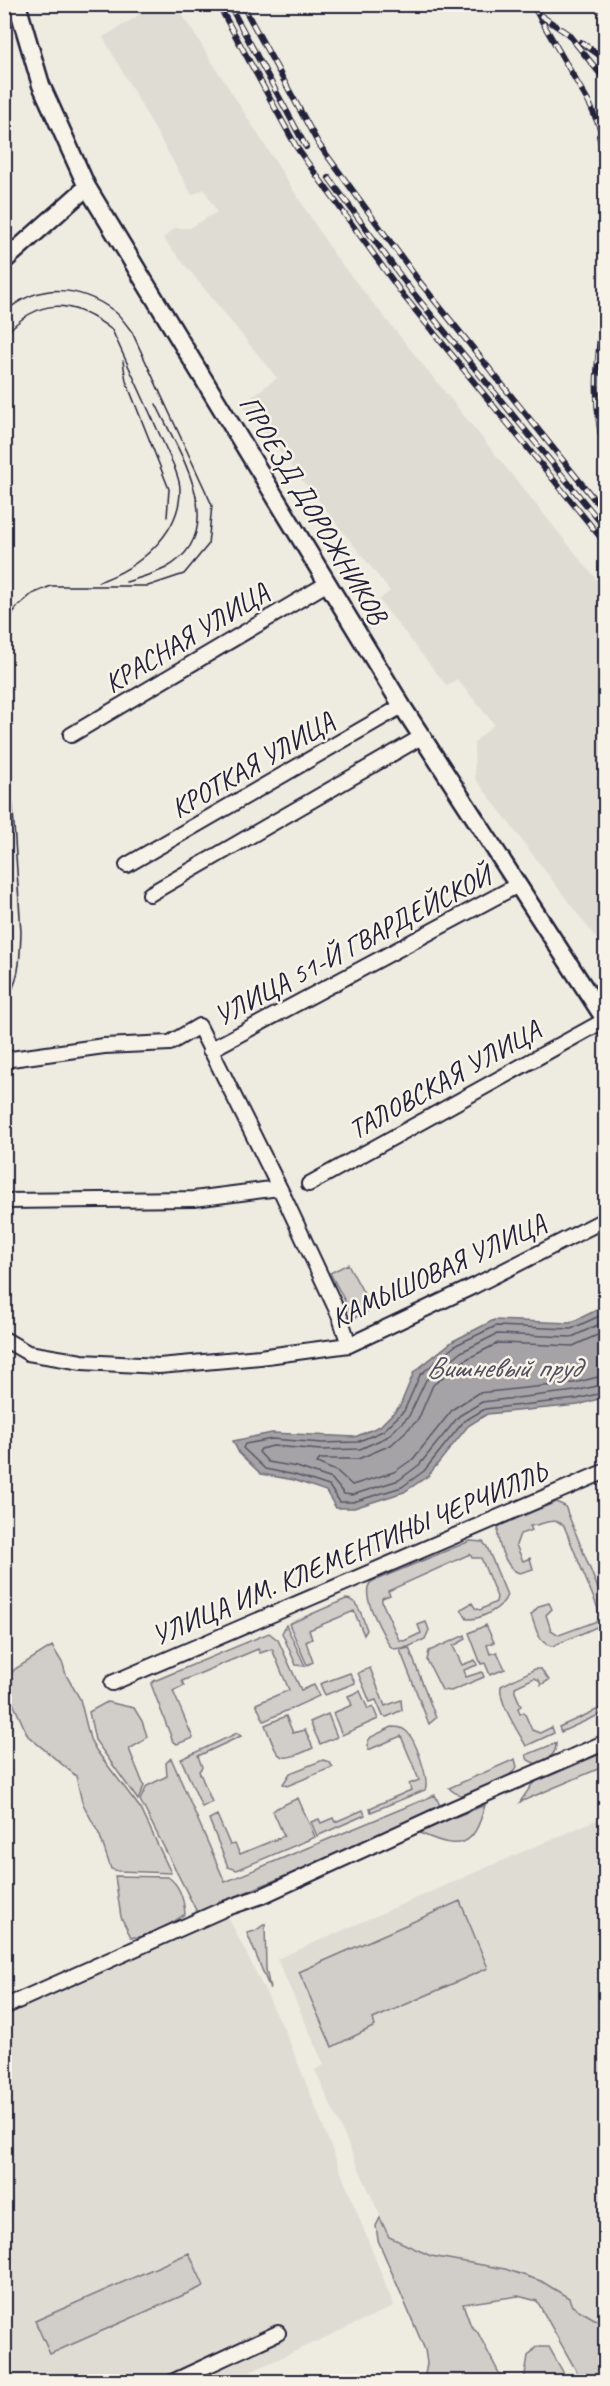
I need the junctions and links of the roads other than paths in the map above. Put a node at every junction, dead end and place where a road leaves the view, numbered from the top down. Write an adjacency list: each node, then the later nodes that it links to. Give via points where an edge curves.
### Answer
1 (17, 4): 2 (main road, ПРОЕЗД ДОРОЖНИКОВ, via 41,85)
2 (87, 187): 3 (main road); 4 (main road, ПРОЕЗД ДОРОЖНИКОВ)
3 (4, 261)
4 (328, 583): 5 (main road, ПРОЕЗД ДОРОЖНИКОВ); 6 (street, КРАСНАЯ УЛИЦА)
5 (402, 706): 7 (main road, ПРОЕЗД ДОРОЖНИКОВ); 8 (street, КРОТКАЯ УЛИЦА)
6 (71, 735)
7 (423, 736): 9 (main road, ПРОЕЗД ДОРОЖНИКОВ); 10 (street)
8 (127, 866)
9 (518, 885): 11 (main road, ПРОЕЗД ДОРОЖНИКОВ); 12 (street, УЛИЦА 51-Й ГВАРДЕЙСКОЙ)
10 (150, 894)
11 (605, 1020): 14 (street, ТАЛОВСКАЯ УЛИЦА)
12 (210, 1050): 13 (street, УЛИЦА 51-Й ГВАРДЕЙСКОЙ, via 199,1026 170,1043 104,1046); 15 (street)
13 (4, 1060)
14 (309, 1184)
15 (279, 1188): 16 (street, via 194,1199); 19 (street, via 340,1317)
16 (4, 1201)
17 (606, 1219): 19 (street, КАМЫШОВАЯ УЛИЦА)
18 (4, 1339): 19 (street, КАМЫШОВАЯ УЛИЦА, via 28,1353 82,1362 159,1366)
19 (349, 1345)
20 (606, 1471): 21 (street, УЛИЦА ИМ. КЛЕМЕНТИНЫ ЧЕРЧИЛЛЬ)
21 (112, 1683)
22 (606, 1742): 23 (street)
23 (4, 2007)
24 (278, 2333): 25 (street)
25 (172, 2382)

